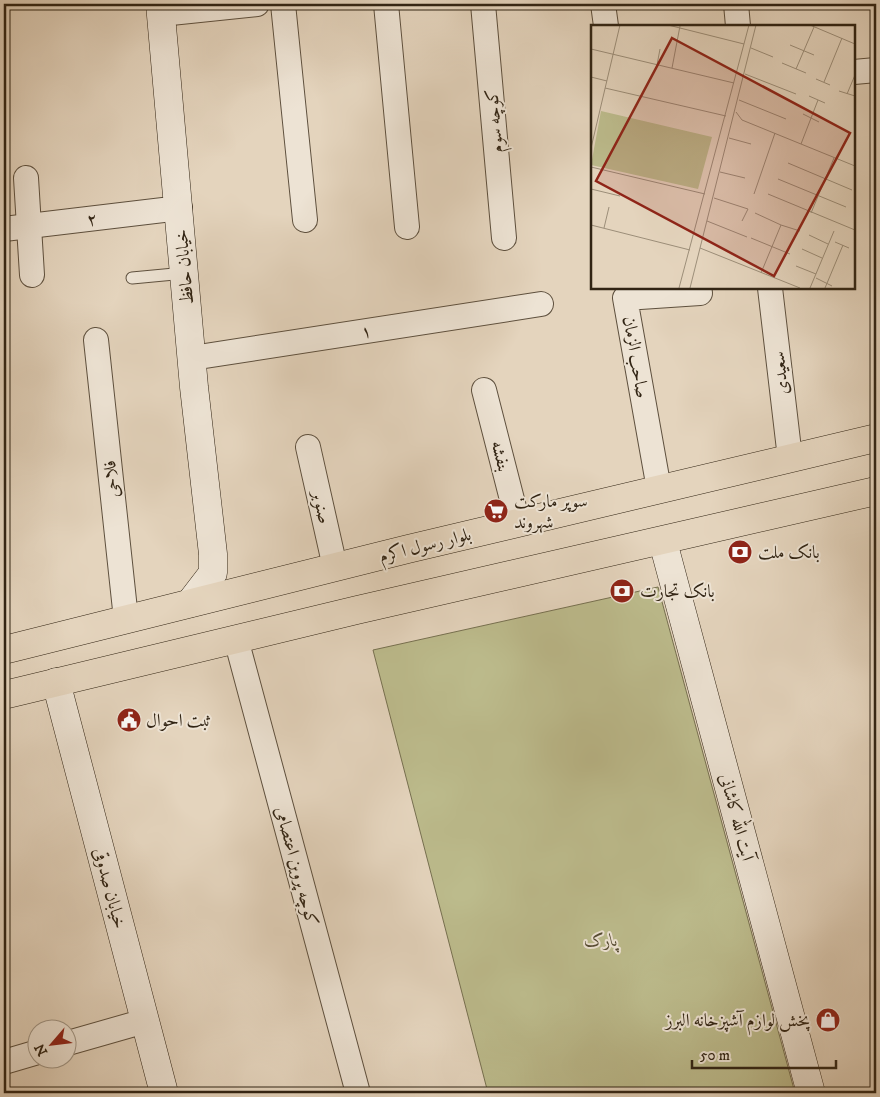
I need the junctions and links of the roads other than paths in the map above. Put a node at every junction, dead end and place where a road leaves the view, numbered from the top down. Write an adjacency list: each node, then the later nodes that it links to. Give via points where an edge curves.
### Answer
1 (257, 4): 7 (street)
2 (283, 4): 14 (street)
3 (386, 4): 16 (street)
4 (483, 4): 18 (street, کوچه سوم)
5 (603, 4): 8 (street)
6 (736, 4): 9 (street)
7 (161, 9): 13 (street, خیابان حافظ)
8 (606, 25)
9 (738, 25)
10 (876, 70): 11 (street)
11 (855, 72)
12 (26, 178): 15 (street)
13 (180, 208): 15 (street, ۲); 19 (street, خیابان حافظ)
14 (305, 220)
15 (29, 226): 17 (street, ۲); 20 (street)
16 (407, 227)
17 (4, 229)
18 (504, 238)
19 (185, 273): 21 (lane); 26 (street, خیابان حافظ)
20 (32, 275)
21 (132, 278)
22 (770, 289): 30 (street, سعیدی)
23 (700, 293): 31 (street, صاحب الزمان, via 625,298)
24 (541, 304): 26 (street, ۱)
25 (96, 340): 39 (street, فلاحی)
26 (192, 358): 34 (street, خیابان حافظ)
27 (484, 390): 33 (street, بنفشه)
28 (876, 438): 30 (main road, بلوار رسول اکرم)
29 (308, 447): 36 (street, صنوبر)
30 (790, 458): 31 (main road, بلوار رسول اکرم)
31 (659, 489): 33 (main road, بلوار رسول اکرم)
32 (876, 491): 35 (main road)
33 (518, 523): 36 (main road, بلوار رسول اکرم)
34 (212, 529): 37 (street, via 229,574 240,584); 38 (street, via 213,573)
35 (663, 542): 40 (main road); 50 (street, آیت الله کاشانی)
36 (335, 567): 37 (main road, بلوار رسول اکرم)
37 (261, 585): 38 (main road, بلوار رسول اکرم)
38 (190, 603): 39 (main road, بلوار رسول اکرم)
39 (126, 619): 41 (main road, بلوار رسول اکرم)
40 (236, 639): 42 (main road); 49 (street, کوچه پروین اعتصامی)
41 (4, 650)
42 (56, 682): 43 (main road); 44 (street, خیابان صدوقی)
43 (4, 694)
44 (145, 1021): 45 (street); 48 (street, خیابان صدوقی)
45 (78, 1040)
46 (28, 1055): 47 (street)
47 (4, 1062)
48 (164, 1093)
49 (358, 1093)
50 (811, 1093)

